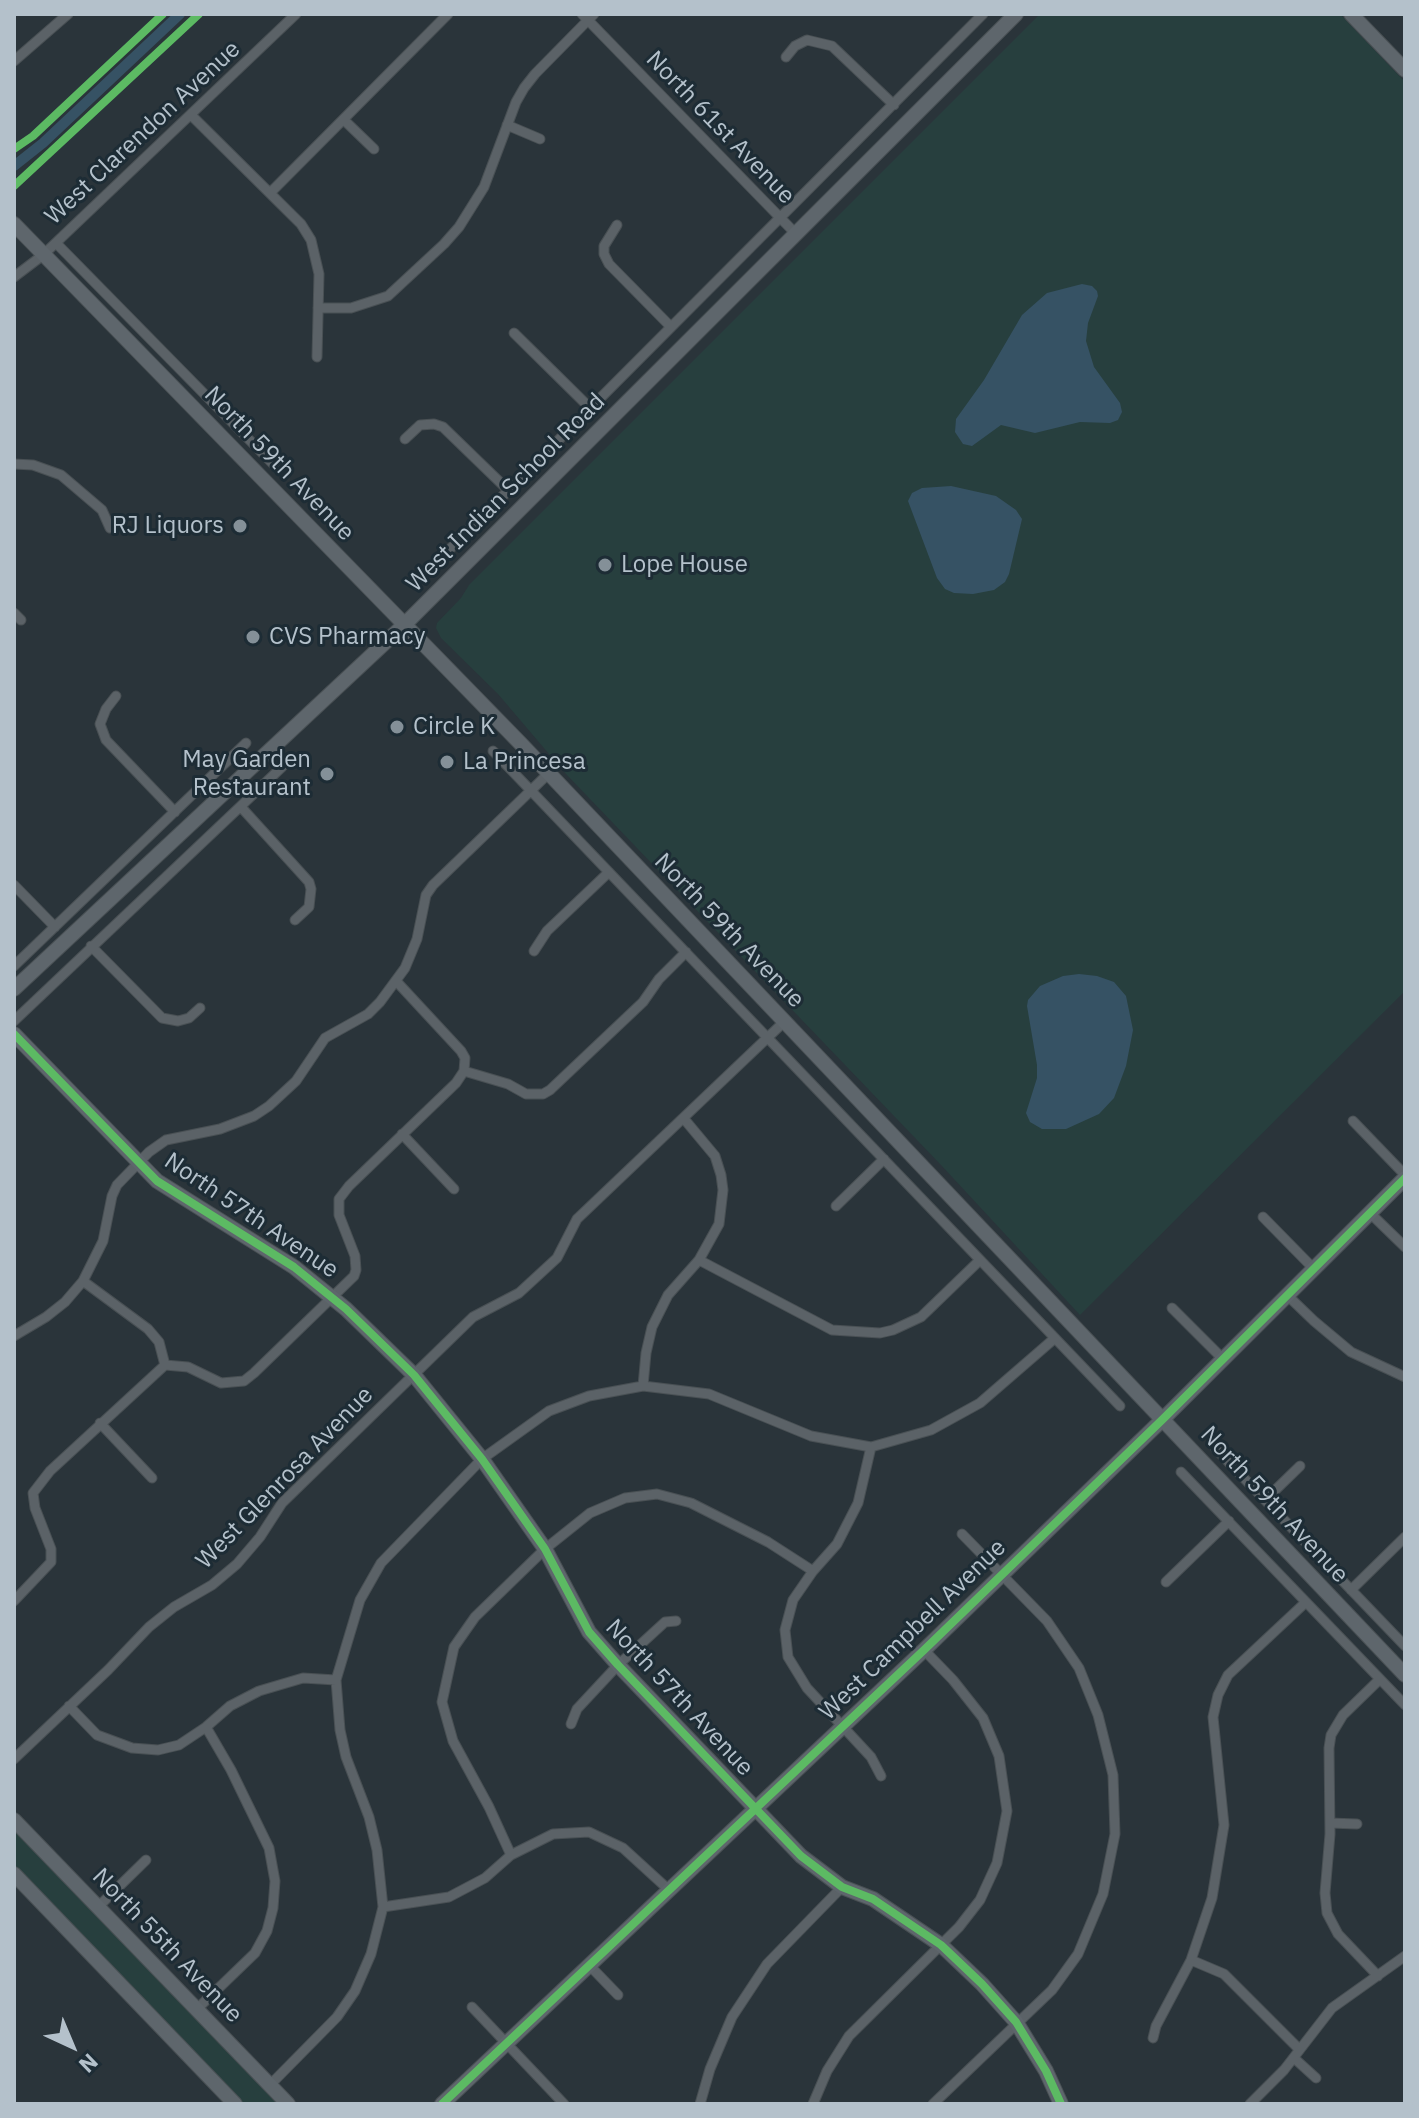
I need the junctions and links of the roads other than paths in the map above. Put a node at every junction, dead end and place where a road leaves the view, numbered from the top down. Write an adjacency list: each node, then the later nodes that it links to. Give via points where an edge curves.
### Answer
1 (68, 14): 11 (street)
2 (296, 14): 14 (street, West Clarendon Avenue)
3 (448, 14): 15 (street)
4 (966, 14): 9 (street)
5 (983, 14): 9 (street, West Indian School Road)
6 (1016, 14): 23 (street, West Indian School Road)
7 (1351, 14): 12 (street)
8 (588, 16): 16 (street, via 535,74); 20 (street, North 61st Avenue)
9 (975, 22): 13 (street, West Indian School Road)
10 (786, 57): 13 (street, via 807,40 832,46)
11 (14, 61)
12 (1405, 70)
13 (894, 105): 20 (street, West Indian School Road)
14 (192, 116): 19 (street); 24 (street, West Clarendon Avenue)
15 (344, 120): 18 (street); 19 (street)
16 (507, 125): 17 (street); 27 (street, via 484,187 459,227 426,263 388,296 351,308)
17 (540, 139)
18 (374, 149)
19 (270, 193): 27 (street, via 311,240 319,274)
20 (780, 218): 23 (street, North 61st Avenue); 28 (street, West Indian School Road)
21 (14, 224): 25 (street, North 59th Avenue)
22 (617, 225): 28 (street, via 604,246 609,264)
23 (797, 235): 38 (street, West Indian School Road)
24 (56, 243): 25 (street, West Clarendon Avenue); 34 (street, North 59th Avenue)
25 (43, 255): 26 (street, West Clarendon Avenue); 38 (street, North 59th Avenue)
26 (14, 277)
27 (318, 308): 30 (street)
28 (671, 327): 31 (street, West Indian School Road)
29 (514, 333): 31 (street)
30 (317, 357)
31 (590, 408): 35 (street, West Indian School Road)
32 (405, 439): 35 (street, via 420,425 443,427)
33 (14, 464): 36 (street, via 61,475 102,510)
34 (278, 469)
35 (508, 490): 37 (street, West Indian School Road)
36 (110, 528)
37 (439, 560)
38 (405, 624): 43 (street, North 59th Avenue); 56 (street, West Indian School Road)
39 (116, 696): 46 (street, via 100,724 106,740)
40 (246, 743): 46 (street)
41 (493, 751): 44 (street, North 59th Avenue)
42 (282, 767): 45 (street)
43 (549, 773): 44 (street); 59 (street, North 59th Avenue)
44 (531, 791): 47 (street, North 59th Avenue); 55 (street, via 433,885)
45 (241, 807): 49 (street, via 309,882 309,907); 51 (street)
46 (175, 812): 50 (street)
47 (609, 872): 52 (street, via 547,931); 53 (street, North 59th Avenue)
48 (14, 885): 50 (street)
49 (295, 920)
50 (55, 927): 54 (street)
51 (91, 946): 57 (street, via 162,1018 178,1021); 58 (street)
52 (534, 951)
53 (686, 952): 61 (street, North 59th Avenue); 62 (street, via 643,1002 543,1094 526,1094)
54 (14, 966)
55 (397, 982): 62 (street, via 461,1051); 67 (street, via 368,1014 325,1038 296,1081 269,1106 220,1129 166,1140)
56 (14, 989)
57 (200, 1008)
58 (14, 1021)
59 (785, 1021): 61 (street, West Glenrosa Avenue); 89 (street, North 59th Avenue)
60 (14, 1034): 67 (street, North 57th Avenue)
61 (768, 1038): 63 (street, West Glenrosa Avenue); 66 (street, North 59th Avenue)
62 (464, 1071): 65 (street)
63 (685, 1120): 74 (street, via 715,1156 723,1190 719,1224); 85 (street, West Glenrosa Avenue, via 577,1219 557,1258 519,1293 473,1317)
64 (1353, 1121): 68 (street)
65 (402, 1134): 69 (street); 79 (street, via 339,1199 356,1270)
66 (884, 1159): 70 (street); 75 (street, North 59th Avenue)
67 (138, 1162): 77 (street, via 117,1185 103,1241); 79 (street, North 57th Avenue, via 164,1187 294,1267)
68 (1405, 1176): 71 (street, West Campbell Avenue)
69 (454, 1189)
70 (836, 1206)
71 (1370, 1213): 73 (street); 76 (street, West Campbell Avenue)
72 (1263, 1217): 76 (street)
73 (1405, 1247)
74 (699, 1260): 75 (street, via 832,1330 880,1333 921,1317); 87 (street, via 668,1295 652,1327)
75 (980, 1260): 82 (street, North 59th Avenue)
76 (1314, 1269): 78 (street, West Campbell Avenue)
77 (83, 1281): 81 (street, via 65,1302); 84 (street, via 148,1329 159,1342)
78 (1287, 1295): 83 (street, West Campbell Avenue); 86 (street, via 1351,1352)
79 (333, 1298): 84 (street, via 244,1381 221,1383 188,1367); 85 (street, North 57th Avenue)
80 (1172, 1308): 83 (street)
81 (14, 1336)
82 (1055, 1338): 88 (street, North 59th Avenue); 91 (street, via 980,1403 931,1430)
83 (1223, 1359): 89 (street, West Campbell Avenue)
84 (165, 1365): 90 (street)
85 (414, 1375): 93 (street, North 57th Avenue); 116 (street, West Glenrosa Avenue, via 282,1503 237,1564 149,1627)
86 (1405, 1377)
87 (643, 1386): 91 (street, via 709,1394 811,1436); 93 (street, via 589,1396 549,1411)
88 (1120, 1406)
89 (1163, 1419): 103 (street, West Campbell Avenue); 112 (street, North 59th Avenue)
90 (100, 1423): 96 (street); 106 (street, via 33,1493 51,1562)
91 (871, 1447): 102 (street, via 858,1503 837,1544)
92 (1216, 1449): 97 (street, North 59th Avenue)
93 (482, 1459): 101 (street, North 57th Avenue); 114 (street, via 381,1563 360,1600)
94 (1300, 1466): 97 (street)
95 (1181, 1472): 98 (street, North 59th Avenue)
96 (152, 1478)
97 (1265, 1500): 105 (street, North 59th Avenue)
98 (1229, 1521): 104 (street); 107 (street, North 59th Avenue)
99 (962, 1534): 103 (street)
100 (1405, 1537): 105 (street)
101 (545, 1549): 102 (street, via 590,1513 625,1498 657,1494 691,1503); 111 (street, North 57th Avenue, via 589,1632); 126 (street, via 475,1617 454,1647 442,1702 453,1741)
102 (813, 1571): 119 (street, via 793,1600 785,1630 788,1657)
103 (1000, 1574): 110 (street, West Campbell Avenue); 141 (street, via 1047,1621 1079,1668 1098,1715 1114,1790 1115,1834 1103,1894 1078,1954 1052,1990)
104 (1166, 1582)
105 (1351, 1590): 109 (street, North 59th Avenue)
106 (14, 1601)
107 (1306, 1602): 113 (street, North 59th Avenue); 135 (street, via 1228,1675 1218,1695 1213,1717 1224,1825 1212,1898)
108 (676, 1621): 111 (street, via 665,1622)
109 (1405, 1646)
110 (924, 1650): 119 (street, West Campbell Avenue); 133 (street, via 983,1718 999,1756 1007,1811 997,1863 980,1900)
111 (618, 1665): 117 (street, via 577,1709); 122 (street, North 57th Avenue)
112 (1405, 1675)
113 (1380, 1679): 115 (street, North 59th Avenue); 124 (street, via 1343,1715 1331,1735)
114 (336, 1680): 118 (street, via 303,1678 259,1691); 132 (street, via 340,1730 369,1817)
115 (1405, 1705)
116 (69, 1706): 118 (street, via 97,1735 132,1748 179,1745); 120 (street, West Glenrosa Avenue)
117 (571, 1724)
118 (206, 1727): 140 (street, via 269,1848 275,1881 267,1931 255,1953)
119 (841, 1727): 121 (street, via 871,1757); 122 (street, West Campbell Avenue)
120 (14, 1759)
121 (881, 1776)
122 (754, 1809): 129 (street, North 57th Avenue); 130 (street, West Campbell Avenue)
123 (14, 1820): 131 (street, North 55th Avenue)
124 (1330, 1823): 125 (street); 137 (street, via 1327,1913 1338,1934)
125 (1357, 1824)
126 (511, 1855): 130 (street, via 553,1834 589,1832 623,1848); 132 (street, via 485,1878 449,1897)
127 (146, 1860): 131 (street)
128 (14, 1874): 147 (street)
129 (842, 1887): 133 (street, North 57th Avenue, via 873,1899); 151 (street, via 767,1964 732,2017)
130 (669, 1890): 136 (street, West Campbell Avenue)
131 (99, 1906): 140 (street, North 55th Avenue)
132 (383, 1907): 146 (street, via 355,1991 337,2017)
133 (941, 1945): 141 (street, North 57th Avenue); 152 (street, via 849,2036)
134 (1405, 1956): 137 (street)
135 (1191, 1960): 142 (street); 144 (street, via 1224,1974)
136 (590, 1966): 138 (street); 143 (street, West Campbell Avenue)
137 (1378, 1976): 144 (street, via 1332,2008)
138 (618, 1995)
139 (472, 2007): 143 (street)
140 (197, 2009): 146 (street, North 55th Avenue)
141 (1016, 2022): 153 (street); 154 (street, North 57th Avenue)
142 (1153, 2038)
143 (507, 2043): 149 (street, West Campbell Avenue); 150 (street)
144 (1296, 2054): 145 (street); 155 (street)
145 (1316, 2078)
146 (270, 2085): 148 (street, North 55th Avenue)
147 (235, 2104)
148 (288, 2104)
149 (442, 2104)
150 (564, 2104)
151 (700, 2104)
152 (813, 2104)
153 (933, 2104)
154 (1061, 2104)
155 (1250, 2104)

